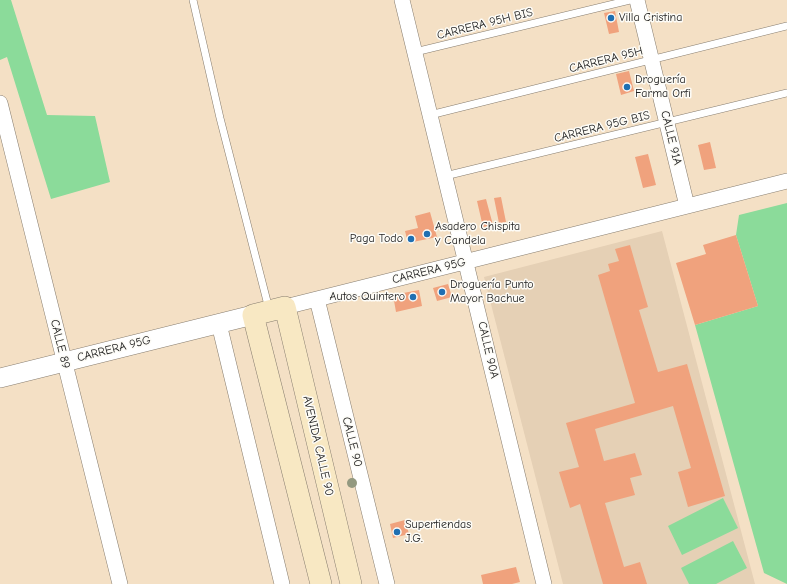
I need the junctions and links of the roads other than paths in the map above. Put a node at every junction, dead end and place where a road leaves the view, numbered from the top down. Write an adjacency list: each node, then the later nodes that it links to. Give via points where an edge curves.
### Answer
1 (193, 0): 17 (lane, via 220,118)
2 (402, 0): 6 (street, CALLE 90A)
3 (630, 0): 6 (lane, CARRERA 95H BIS)
4 (637, 0): 7 (street, CALLE 91A)
5 (787, 26): 7 (lane, CARRERA 95H)
6 (415, 52): 10 (street, CALLE 90A)
7 (652, 60): 10 (lane, CARRERA 95H); 11 (street, CALLE 91A)
8 (787, 93): 11 (lane, CARRERA 95G BIS)
9 (0, 103): 19 (street, CALLE 89)
10 (430, 115): 12 (street, CALLE 90A)
11 (667, 122): 12 (lane, CARRERA 95G BIS); 14 (street, CALLE 91A)
12 (446, 176): 15 (street, CALLE 90A)
13 (787, 181): 14 (street, CARRERA 95G)
14 (687, 206): 15 (street, CARRERA 95G)
15 (466, 262): 16 (street, CARRERA 95G); 26 (street, CALLE 90A)
16 (317, 299): 17 (street, CARRERA 95G); 25 (street, CALLE 90)
17 (270, 311): 18 (street, CARRERA 95G); 23 (main road); 24 (main road, AVENIDA CALLE 90)
18 (219, 324): 19 (street, CARRERA 95G); 22 (street)
19 (64, 362): 20 (street, CARRERA 95G); 21 (street, CALLE 89)
20 (0, 378)
21 (120, 584)
22 (282, 584)
23 (321, 584)
24 (351, 584)
25 (388, 584)
26 (544, 584)

